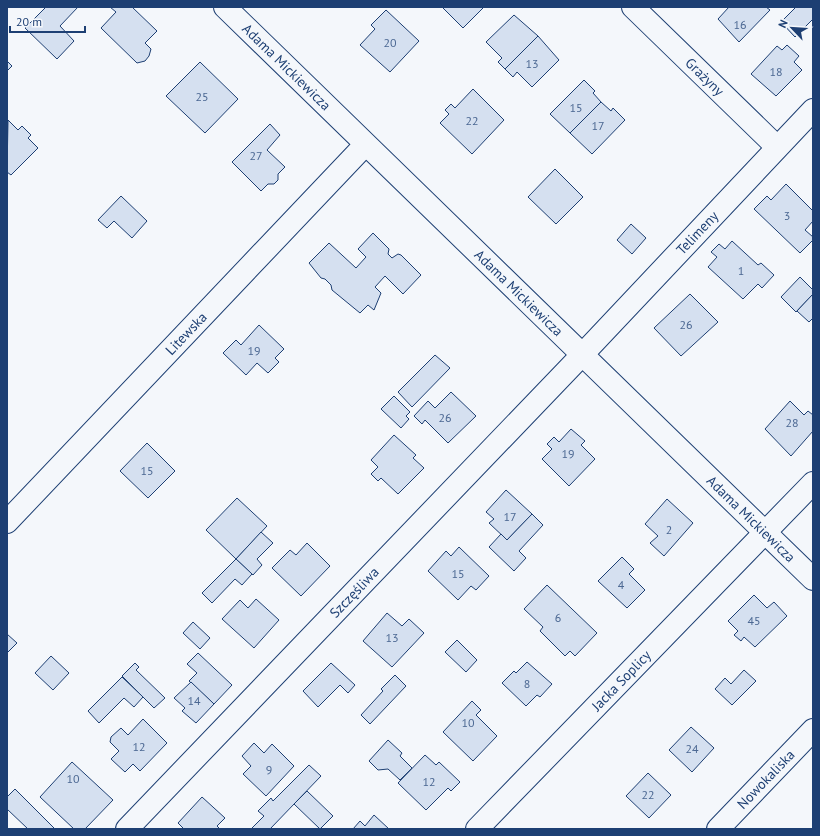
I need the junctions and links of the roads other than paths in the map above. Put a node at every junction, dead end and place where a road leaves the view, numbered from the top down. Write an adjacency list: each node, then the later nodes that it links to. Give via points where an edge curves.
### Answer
1 (225, 7): 4 (street, Adama Mickiewicza)
2 (633, 7): 5 (street, Grażyny)
3 (813, 110): 5 (street, Telimeny)
4 (365, 145): 6 (street, Adama Mickiewicza); 8 (street, Litewska)
5 (777, 147): 6 (street, Telimeny)
6 (581, 356): 9 (street, Adama Mickiewicza); 12 (street, Szczęśliwa)
7 (813, 483): 9 (street, Jacka Soplicy)
8 (7, 522)
9 (766, 532): 10 (street, Adama Mickiewicza); 13 (street, Jacka Soplicy)
10 (813, 579)
11 (813, 730): 14 (street, Nowokaliska)
12 (128, 829)
13 (477, 829)
14 (718, 829)

